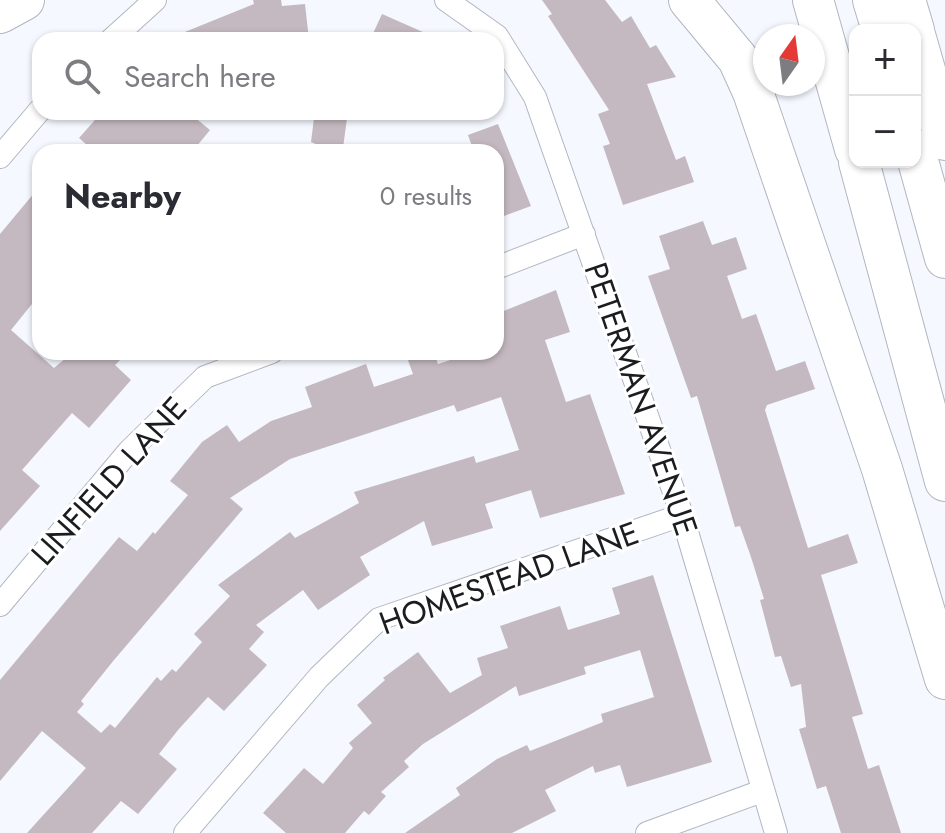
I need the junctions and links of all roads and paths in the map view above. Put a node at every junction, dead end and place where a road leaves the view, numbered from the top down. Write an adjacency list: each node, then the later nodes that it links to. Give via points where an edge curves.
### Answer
1 (24, 0): 8 (highway)
2 (155, 0): 11 (street)
3 (446, 0): 12 (street, PETERMAN AVENUE)
4 (689, 0): 28 (highway, via 738,59 753,92 882,469)
5 (813, 0): 16 (highway)
6 (873, 0): 9 (highway)
7 (905, 0): 10 (highway)
8 (0, 13)
9 (880, 24)
10 (912, 24)
11 (120, 32)
12 (491, 32)
13 (504, 47): 21 (street, PETERMAN AVENUE, via 535,97)
14 (921, 56): 17 (highway)
15 (32, 119): 18 (street)
16 (849, 128)
17 (945, 140)
18 (0, 157)
19 (861, 168): 25 (highway)
20 (920, 168): 22 (highway)
21 (584, 234): 23 (street); 26 (street, PETERMAN AVENUE)
22 (945, 258)
23 (504, 265)
24 (251, 360): 27 (street, LINFIELD LANE, via 205,377 129,451)
25 (945, 481)
26 (682, 515): 29 (street, PETERMAN AVENUE); 30 (street, HOMESTEAD LANE, via 379,619 319,677)
27 (0, 605)
28 (945, 679)
29 (762, 791): 31 (street); 32 (street, PETERMAN AVENUE)
30 (185, 833)
31 (647, 833)
32 (776, 833)

